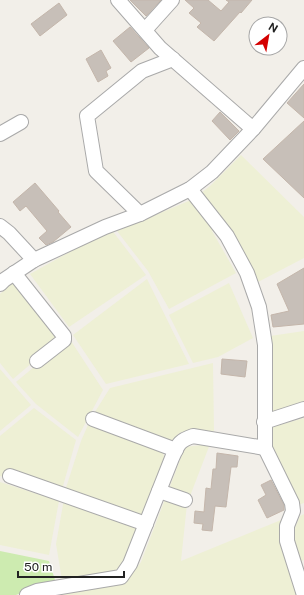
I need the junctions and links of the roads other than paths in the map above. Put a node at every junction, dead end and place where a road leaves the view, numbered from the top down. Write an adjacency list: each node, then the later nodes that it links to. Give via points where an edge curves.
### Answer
1 (118, 0): 3 (street)
2 (172, 0): 3 (street)
3 (145, 30): 4 (street, via 160,48)
4 (174, 59): 7 (street); 10 (street, via 142,71 88,116 96,171)
5 (304, 68): 7 (street)
6 (21, 122): 8 (street)
7 (253, 129): 9 (street, via 212,172)
8 (0, 134)
9 (190, 190): 10 (street); 18 (street, via 227,236 247,272 259,307 265,345)
10 (140, 214): 12 (street, via 105,227)
11 (0, 226): 12 (street, via 9,232)
12 (34, 260): 13 (street)
13 (14, 273): 14 (street); 15 (street, via 64,336 64,340)
14 (0, 284)
15 (37, 361)
16 (304, 409): 18 (street)
17 (93, 419): 20 (street)
18 (264, 422): 19 (street)
19 (265, 448): 20 (street, via 193,436 179,442); 26 (street, via 292,503 293,511 287,526 287,541)
20 (176, 450): 22 (street)
21 (10, 476): 24 (street)
22 (159, 491): 23 (street); 24 (street)
23 (185, 500)
24 (146, 524): 25 (street, via 130,564 121,577 37,591)
25 (27, 595)
26 (304, 595)

